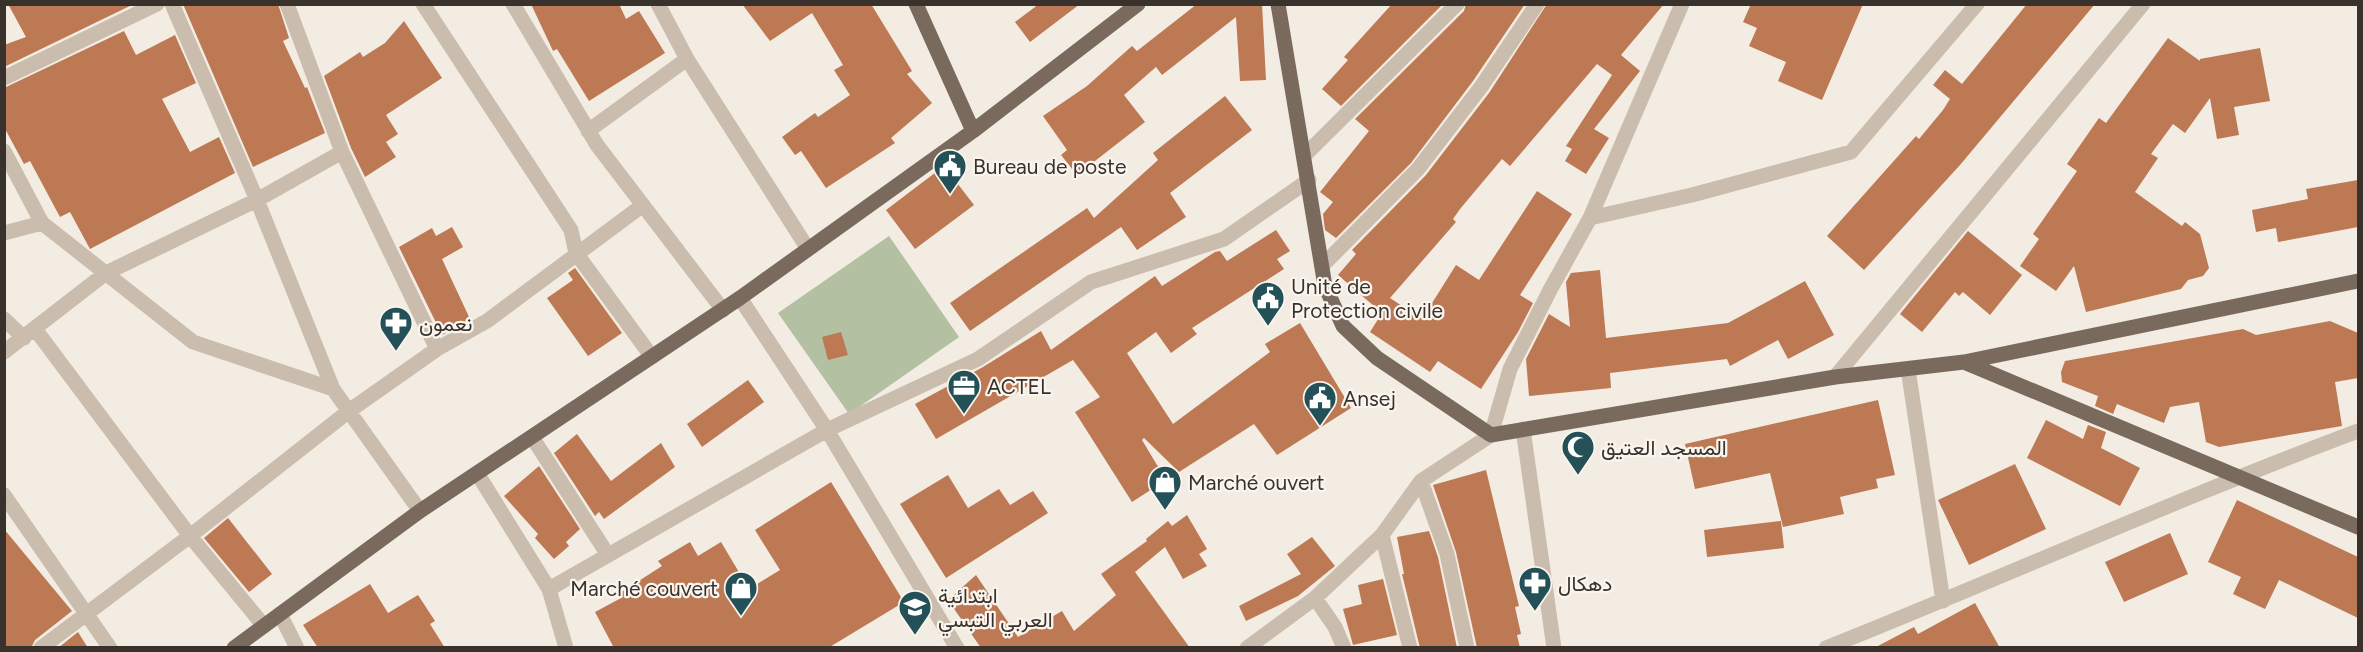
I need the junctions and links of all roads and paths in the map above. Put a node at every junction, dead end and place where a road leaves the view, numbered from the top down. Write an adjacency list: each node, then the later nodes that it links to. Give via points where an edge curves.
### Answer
1 (157, 4): 16 (street)
2 (172, 4): 23 (street)
3 (287, 4): 20 (street)
4 (423, 4): 29 (street, via 572,230)
5 (513, 4): 17 (street)
6 (658, 4): 15 (street)
7 (916, 4): 18 (main road)
8 (1138, 4): 18 (main road)
9 (1278, 4): 21 (main road)
10 (1457, 4): 21 (street)
11 (1537, 4): 30 (street, via 1418,169)
12 (1682, 4): 25 (street)
13 (1977, 4): 25 (street, via 1851,152)
14 (2143, 4): 42 (street)
15 (687, 59): 17 (street); 28 (street)
16 (4, 78)
17 (588, 131): 24 (street)
18 (973, 131): 28 (main road)
19 (4, 151): 26 (street)
20 (342, 152): 23 (street); 37 (street)
21 (1305, 155): 22 (main road)
22 (1309, 180): 30 (main road); 46 (street, via 1224,239 1091,282 978,359)
23 (257, 200): 31 (street); 43 (street)
24 (643, 205): 29 (street); 34 (street)
25 (1590, 218): 48 (street, via 1510,369)
26 (42, 223): 27 (street); 31 (street)
27 (4, 233)
28 (808, 249): 33 (main road)
29 (576, 253): 37 (street, via 487,321); 39 (street)
30 (1322, 266): 48 (main road, via 1325,286 1343,326 1377,358)
31 (106, 273): 36 (street); 43 (street, via 193,342)
32 (2358, 281): 40 (main road)
33 (740, 298): 34 (main road); 46 (street)
34 (723, 310): 39 (main road)
35 (4, 319): 36 (street)
36 (29, 334): 38 (street); 57 (street)
37 (437, 349): 44 (street)
38 (4, 352)
39 (652, 357): 49 (main road)
40 (1964, 362): 41 (main road); 51 (main road)
41 (1908, 369): 42 (main road); 61 (street)
42 (1835, 378): 45 (main road)
43 (333, 389): 44 (street)
44 (349, 411): 54 (street); 57 (street)
45 (1523, 429): 48 (main road); 75 (street)
46 (827, 430): 58 (street); 70 (street)
47 (2358, 432): 51 (street)
48 (1491, 435): 52 (street)
49 (532, 437): 50 (main road); 58 (street)
50 (477, 473): 54 (main road); 59 (street)
51 (2238, 476): 55 (main road); 61 (street)
52 (1421, 481): 56 (street); 74 (street, via 1448,554)
53 (4, 495): 62 (street)
54 (420, 511): 63 (main road)
55 (2358, 527)
56 (1382, 535): 60 (street); 73 (street)
57 (190, 536): 62 (street); 64 (street)
58 (608, 555): 59 (street)
59 (549, 588): 69 (street)
60 (1315, 598): 71 (street); 72 (street)
61 (1943, 602): 76 (street)
62 (86, 614): 65 (street); 66 (street)
63 (280, 614): 64 (main road); 68 (street)
64 (264, 626): 67 (main road)
65 (41, 648)
66 (110, 648)
67 (234, 648)
68 (297, 648)
69 (566, 648)
70 (957, 648)
71 (1247, 648)
72 (1344, 648)
73 (1410, 648)
74 (1467, 648)
75 (1554, 648)
76 (1826, 648)

